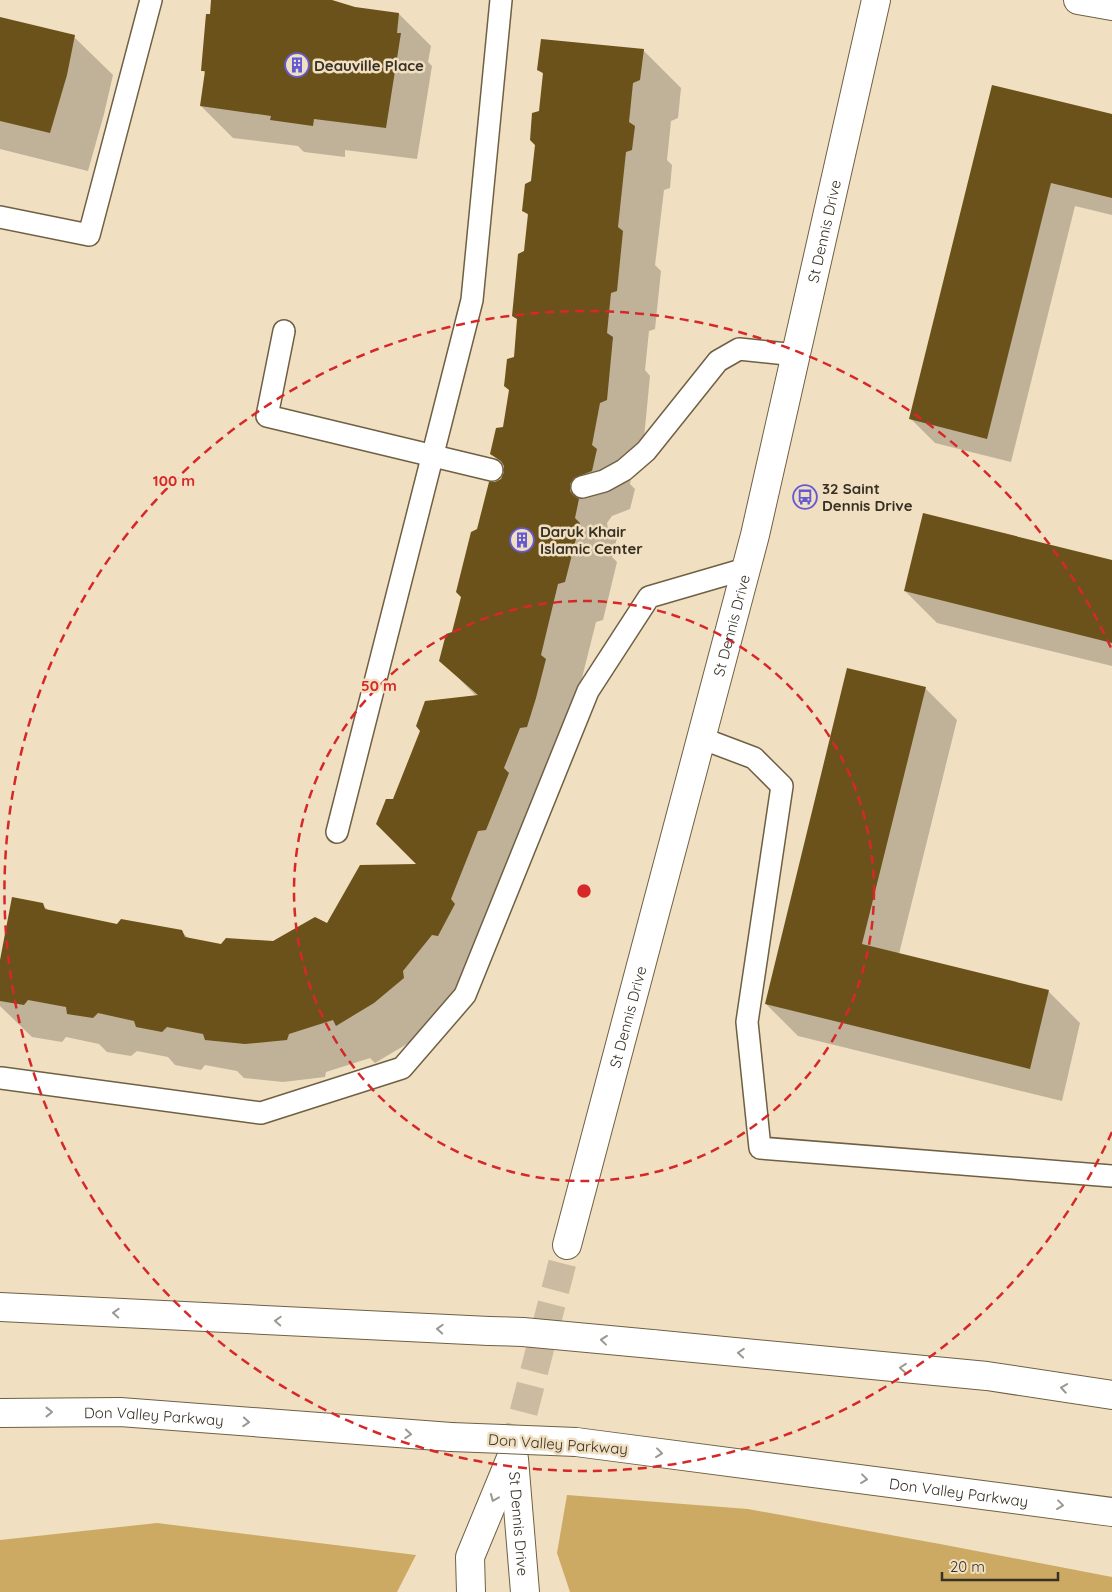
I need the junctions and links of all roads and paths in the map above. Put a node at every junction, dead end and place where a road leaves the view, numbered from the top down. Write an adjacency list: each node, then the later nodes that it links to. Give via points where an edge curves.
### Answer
1 (151, 0): 6 (lane, via 89,235)
2 (501, 0): 9 (lane, via 472,300)
3 (876, 0): 8 (main road, St Dennis Drive)
4 (1078, 0): 5 (main road)
5 (1112, 6)
6 (0, 216)
7 (284, 331): 9 (lane, via 267,416)
8 (796, 355): 11 (lane, via 739,349 718,361 646,451 624,470 604,481); 12 (main road, St Dennis Drive)
9 (432, 456): 10 (lane); 14 (lane)
10 (492, 470)
11 (582, 487)
12 (745, 569): 13 (main road, St Dennis Drive); 15 (lane, via 649,597 588,691 465,995 402,1068 261,1113)
13 (701, 738): 16 (lane, via 754,758 782,786 747,1022 760,1148); 17 (main road, St Dennis Drive)
14 (336, 832)
15 (0, 1078)
16 (1112, 1176)
17 (568, 1245)
18 (0, 1307): 19 (main road, one-way to 18, bridge, via 987,1376 522,1332)
19 (1112, 1395)
20 (0, 1413): 21 (main road, Don Valley Parkway, one-way to 21, bridge, via 120,1412 451,1437 576,1442)
21 (1112, 1512)
22 (471, 1592): 23 (main road, St Dennis Drive, one-way to 22, via 513,1453 470,1557)
23 (525, 1592)

